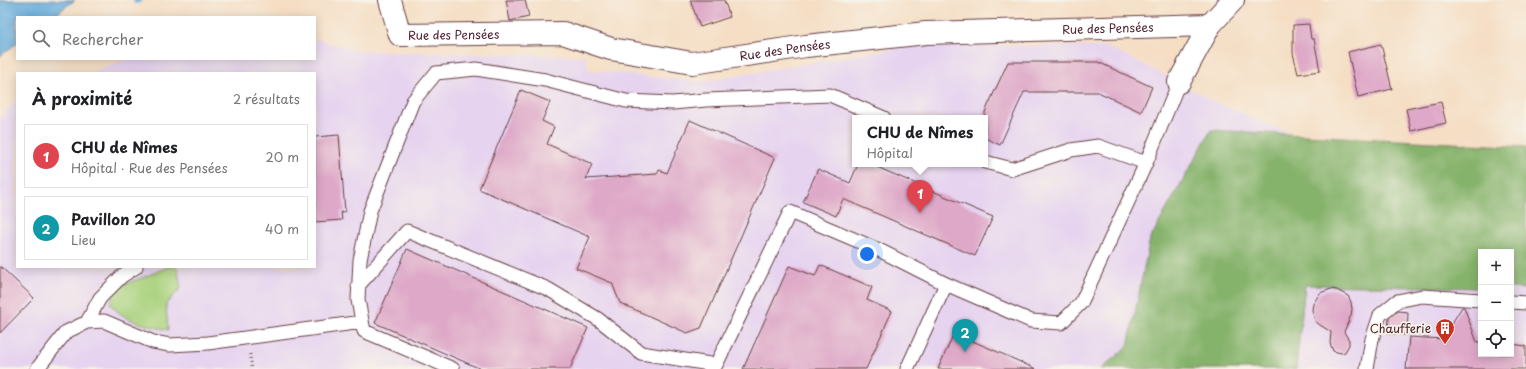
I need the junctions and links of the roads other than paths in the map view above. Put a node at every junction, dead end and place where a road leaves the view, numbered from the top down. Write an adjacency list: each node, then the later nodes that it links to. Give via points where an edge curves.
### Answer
1 (390, 0): 3 (street, Rue des Pensées, via 400,35 563,33 611,48 692,63 806,46 926,33)
2 (1233, 0): 3 (street)
3 (1210, 26): 4 (street)
4 (1179, 82): 7 (lane)
5 (877, 115): 10 (lane, via 830,95 673,103 626,101 545,80 476,69 436,73 413,101 370,211)
6 (988, 163): 7 (lane, via 1012,169 1071,150 1098,146)
7 (1146, 164): 9 (lane, via 1081,303 1061,323 1031,321)
8 (134, 268): 14 (lane, via 122,276 100,298)
9 (946, 284): 10 (lane, via 879,250 790,212 716,365 641,353 598,319 548,289 407,231); 18 (lane)
10 (358, 286): 15 (lane)
11 (1478, 300): 19 (lane, via 1422,296 1397,301 1380,315 1372,339)
12 (1514, 302): 13 (lane)
13 (1526, 303)
14 (87, 322): 15 (lane, via 104,321 153,342 170,345 208,343); 16 (lane, via 66,332)
15 (362, 322): 17 (lane, via 364,331)
16 (37, 369)
17 (453, 369)
18 (907, 369)
19 (1367, 369)

